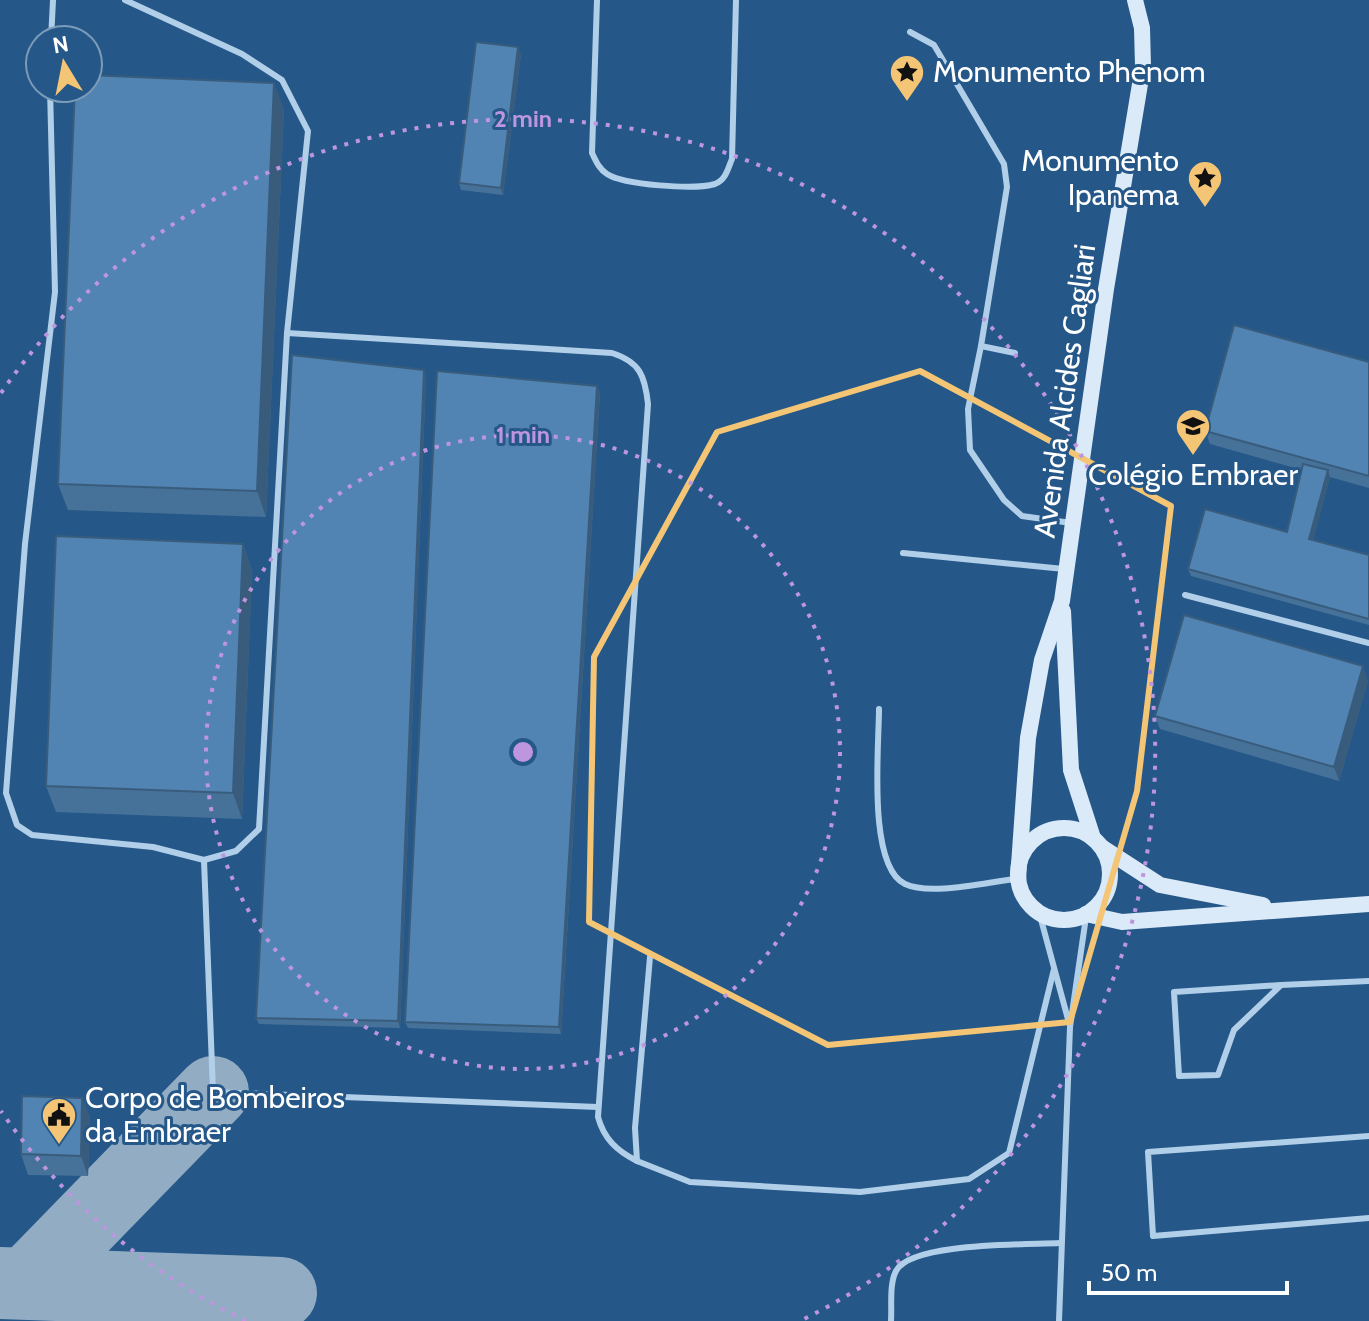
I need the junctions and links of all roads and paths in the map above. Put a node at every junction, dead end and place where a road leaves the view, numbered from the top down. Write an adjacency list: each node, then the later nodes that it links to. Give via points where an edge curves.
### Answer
1 (53, 0): 6 (lane)
2 (125, 0): 9 (lane, via 242,54 282,80 299,107 308,131)
3 (597, 0): 4 (lane, via 592,153 609,176 657,185 715,184 726,176 732,159)
4 (736, 0)
5 (1135, 0): 12 (main road, Avenida Alcides Cagliari, via 1143,66)
6 (52, 24)
7 (910, 32): 10 (lane, via 934,45 1006,172)
8 (50, 104): 20 (lane, via 55,292 25,544 6,793 17,825 32,835 153,847)
9 (287, 333): 20 (lane, via 259,829 236,851); 31 (lane, via 612,353 630,359 645,376 648,404 630,688)
10 (981, 346): 11 (lane); 12 (lane, via 968,409 970,450 1004,500 1022,516)
11 (1015, 353)
12 (1073, 523): 14 (main road, Avenida Alcides Cagliari)
13 (903, 553): 14 (lane)
14 (1068, 569): 16 (main road, Avenida Alcides Cagliari)
15 (1185, 595): 17 (lane)
16 (1062, 601): 19 (main road, Avenida Alcides Cagliari, via 1071,770); 21 (main road, Avenida Alcides Cagliari, via 1042,660 1028,738)
17 (1369, 643)
18 (879, 709): 21 (lane, via 880,840 889,868 904,884 930,888)
19 (1098, 842): 21 (main road, via 1069,828 1043,833 1023,852); 23 (main road, via 1160,885); 25 (main road, via 1110,872 1109,884)
20 (204, 860): 31 (lane, via 213,1092)
21 (1018, 879): 24 (main road)
22 (1369, 904): 23 (main road)
23 (1284, 909): 25 (main road, via 1122,922)
24 (1039, 912): 25 (main road, via 1062,920); 27 (lane)
25 (1086, 914): 30 (lane)
26 (650, 957): 33 (lane, via 635,1128)
27 (1054, 969): 30 (lane); 33 (lane, via 1009,1153 969,1179 860,1192 690,1182)
28 (1369, 981): 29 (lane)
29 (1281, 985): 29 (lane, via 1174,992 1179,1076 1218,1075 1234,1030)
30 (1070, 1027): 35 (lane)
31 (598, 1107): 33 (lane, via 601,1130 618,1152)
32 (1369, 1136): 34 (lane, via 1148,1152 1153,1236)
33 (637, 1161)
34 (1369, 1218)
35 (1060, 1243): 36 (lane, via 944,1250 910,1259 894,1275); 37 (lane)
36 (891, 1321)
37 (1059, 1321)

